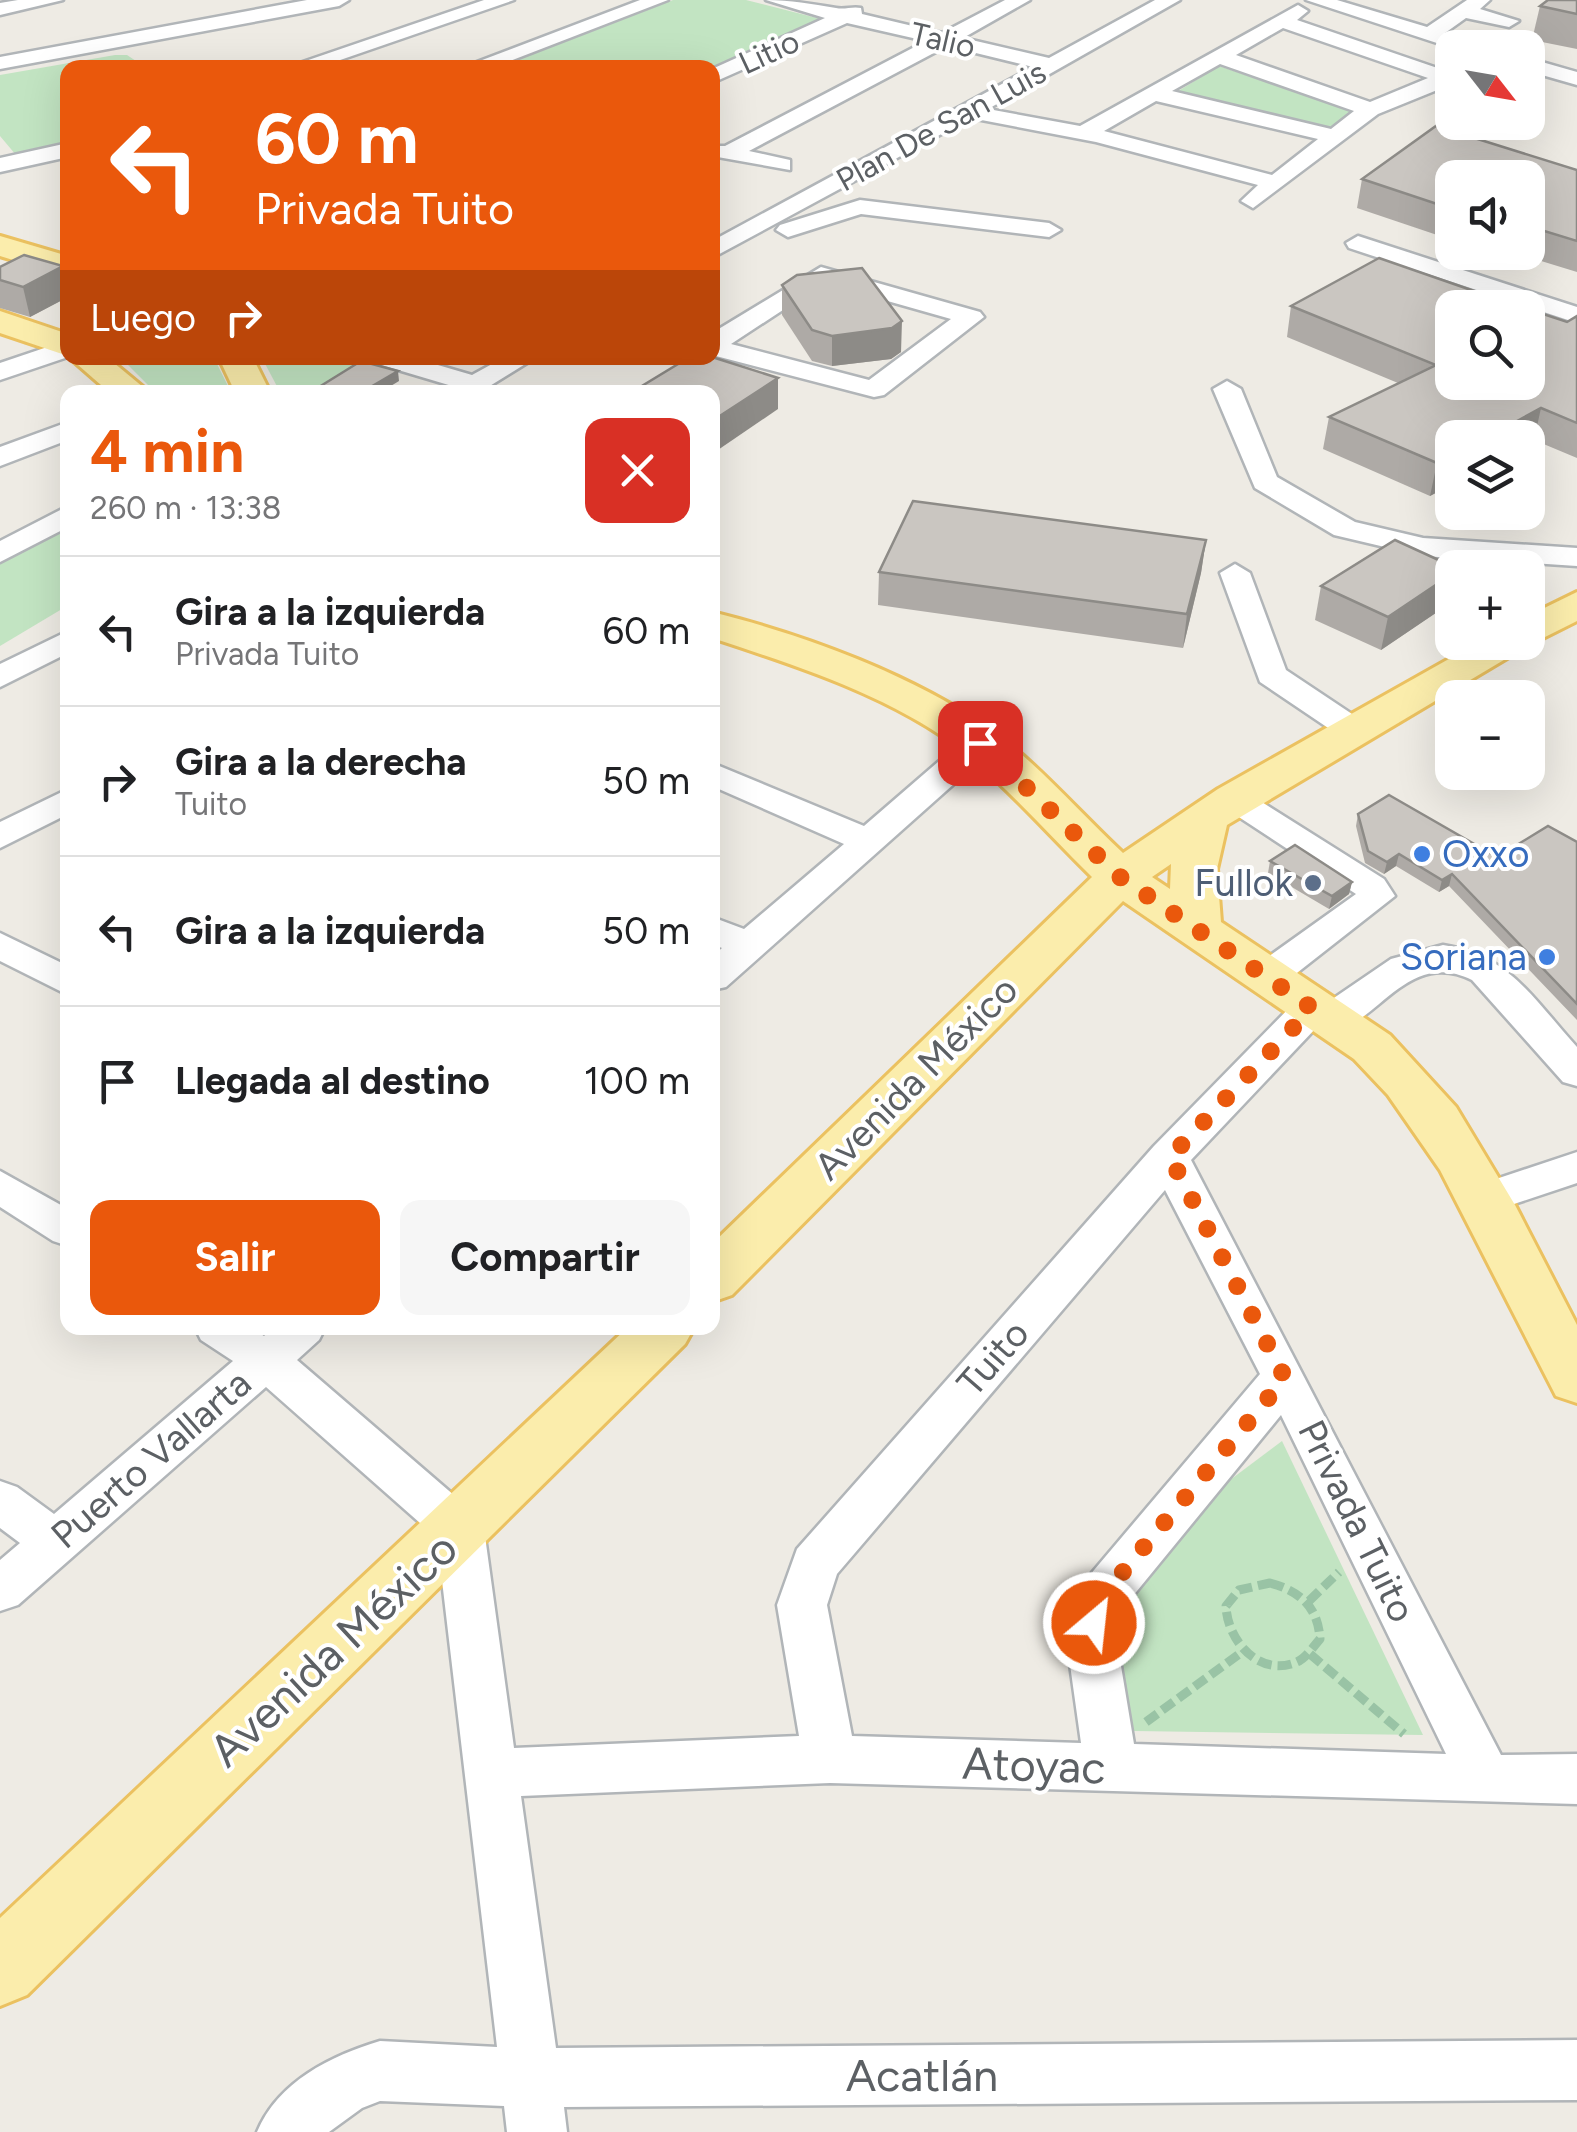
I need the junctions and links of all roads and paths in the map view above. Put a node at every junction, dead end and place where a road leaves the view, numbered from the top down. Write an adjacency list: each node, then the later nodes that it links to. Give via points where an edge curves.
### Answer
1 (53, 0): 11 (street)
2 (339, 0): 10 (street)
3 (504, 0): 23 (street)
4 (658, 0): 24 (street)
5 (776, 0): 13 (street, Talio)
6 (879, 0): 13 (street, Litio)
7 (1020, 0): 18 (street)
8 (1170, 0): 26 (street, Plan De San Luis)
9 (1473, 3): 15 (street); 16 (street)
10 (291, 5): 14 (street)
11 (0, 9)
12 (1298, 10): 16 (street, via 1401,17); 20 (street); 32 (street, via 1444,74 1446,81)
13 (846, 16): 18 (street, Talio); 28 (street, Litio)
14 (243, 21): 19 (street); 22 (street)
15 (1510, 22)
16 (1430, 34): 17 (street)
17 (1435, 36)
18 (946, 40): 26 (street, Talio); 36 (street)
19 (130, 41): 21 (street); 25 (street)
20 (1224, 58): 30 (street); 32 (street)
21 (153, 59)
22 (300, 60)
23 (317, 60)
24 (493, 60)
25 (0, 63)
26 (1052, 65): 31 (street, Plan De San Luis)
27 (1545, 69): 29 (street)
28 (720, 73)
29 (1577, 79)
30 (1156, 94): 34 (street); 35 (street)
31 (992, 99): 33 (street, Plan De San Luis); 34 (street)
32 (1370, 109): 35 (street)
33 (972, 112): 34 (street); 47 (street, Plan De San Luis)
34 (1091, 133): 42 (street)
35 (1333, 136): 42 (street)
36 (720, 151): 40 (street)
37 (60, 152): 38 (street)
38 (24, 160): 39 (street); 41 (street, via 32,171)
39 (0, 164)
40 (782, 166)
41 (56, 180)
42 (1272, 182): 43 (street)
43 (1253, 201)
44 (1049, 230): 48 (street, via 860,207)
45 (1358, 242): 51 (street)
46 (0, 246): 49 (main road)
47 (720, 248)
48 (720, 250)
49 (53, 263): 50 (street)
50 (0, 276)
51 (1577, 315)
52 (0, 320): 54 (main road)
53 (720, 341): 55 (street, via 821,274 970,316 874,389)
54 (60, 343)
55 (720, 348)
56 (60, 349): 60 (street)
57 (95, 365): 61 (main road)
58 (406, 365): 62 (street)
59 (509, 365): 63 (street)
60 (0, 372)
61 (122, 385)
62 (460, 385)
63 (473, 385)
64 (1226, 389): 69 (street, via 1265,482 1345,529 1423,547)
65 (60, 433): 66 (street)
66 (0, 457)
67 (60, 519): 68 (street)
68 (0, 553)
69 (1577, 557)
70 (1235, 573): 77 (street, via 1272,676)
71 (1577, 604): 72 (main road)
72 (1545, 622)
73 (720, 627): 78 (main road, via 814,657)
74 (60, 644): 76 (street)
75 (1478, 660): 77 (main road, Avenida México)
76 (0, 677)
77 (1355, 730): 81 (main road, Avenida México)
78 (980, 743): 83 (street); 84 (main road)
79 (720, 776): 83 (street)
80 (60, 803): 82 (street)
81 (1220, 808): 84 (main road, Avenida México); 85 (main road, via 1194,869); 90 (street, via 1376,891 1376,901)
82 (0, 837)
83 (870, 842): 88 (street)
84 (1120, 877): 85 (main road); 99 (main road, Avenida México)
85 (1197, 931): 90 (main road)
86 (720, 933): 88 (street)
87 (0, 945): 91 (street)
88 (749, 946): 89 (street)
89 (720, 971)
90 (1265, 978): 92 (main road)
91 (60, 979)
92 (1321, 1013): 93 (street, Tuito, via 1425,956 1468,959 1486,970); 94 (street, Tuito); 97 (main road, via 1393,1066)
93 (1577, 1072)
94 (1170, 1157): 105 (street, Privada Tuito); 119 (street, Tuito, via 814,1564 802,1605)
95 (1577, 1167): 97 (street)
96 (0, 1186): 98 (street)
97 (1492, 1211): 100 (main road); 106 (main road, via 1540,1317)
98 (60, 1225)
99 (720, 1272)
100 (1577, 1310)
101 (228, 1335): 104 (street)
102 (294, 1335): 104 (street, Puerto Vallarta)
103 (657, 1335): 108 (main road, Avenida México)
104 (265, 1359): 108 (street); 109 (street, Puerto Vallarta)
105 (1285, 1378): 120 (street, via 1098,1610 1091,1636); 123 (street, Privada Tuito)
106 (1577, 1379)
107 (0, 1500): 109 (street)
108 (460, 1530): 121 (street); 124 (main road, Avenida México)
109 (56, 1542): 111 (street, Puerto Vallarta)
110 (1348, 1579): 112 (path, via 1342,1565)
111 (0, 1590)
112 (1308, 1601): 113 (path, via 1270,1583 1234,1595 1224,1622); 114 (path, via 1320,1626)
113 (1242, 1652): 114 (path, via 1284,1665); 115 (path, via 1134,1731)
114 (1310, 1654): 117 (path)
115 (1153, 1731)
116 (1386, 1734): 117 (path)
117 (1406, 1735): 118 (path)
118 (1423, 1735)
119 (830, 1759): 120 (street, Atoyac); 121 (street, Atoyac)
120 (1111, 1766): 123 (street, Atoyac)
121 (490, 1773): 126 (street)
122 (1577, 1779): 123 (street, Atoyac)
123 (1486, 1780)
124 (0, 1969)
125 (1577, 2070): 126 (street, Acatlán)
126 (533, 2105): 127 (street, Acatlán, via 380,2071 358,2076 304,2112)
127 (287, 2132)

